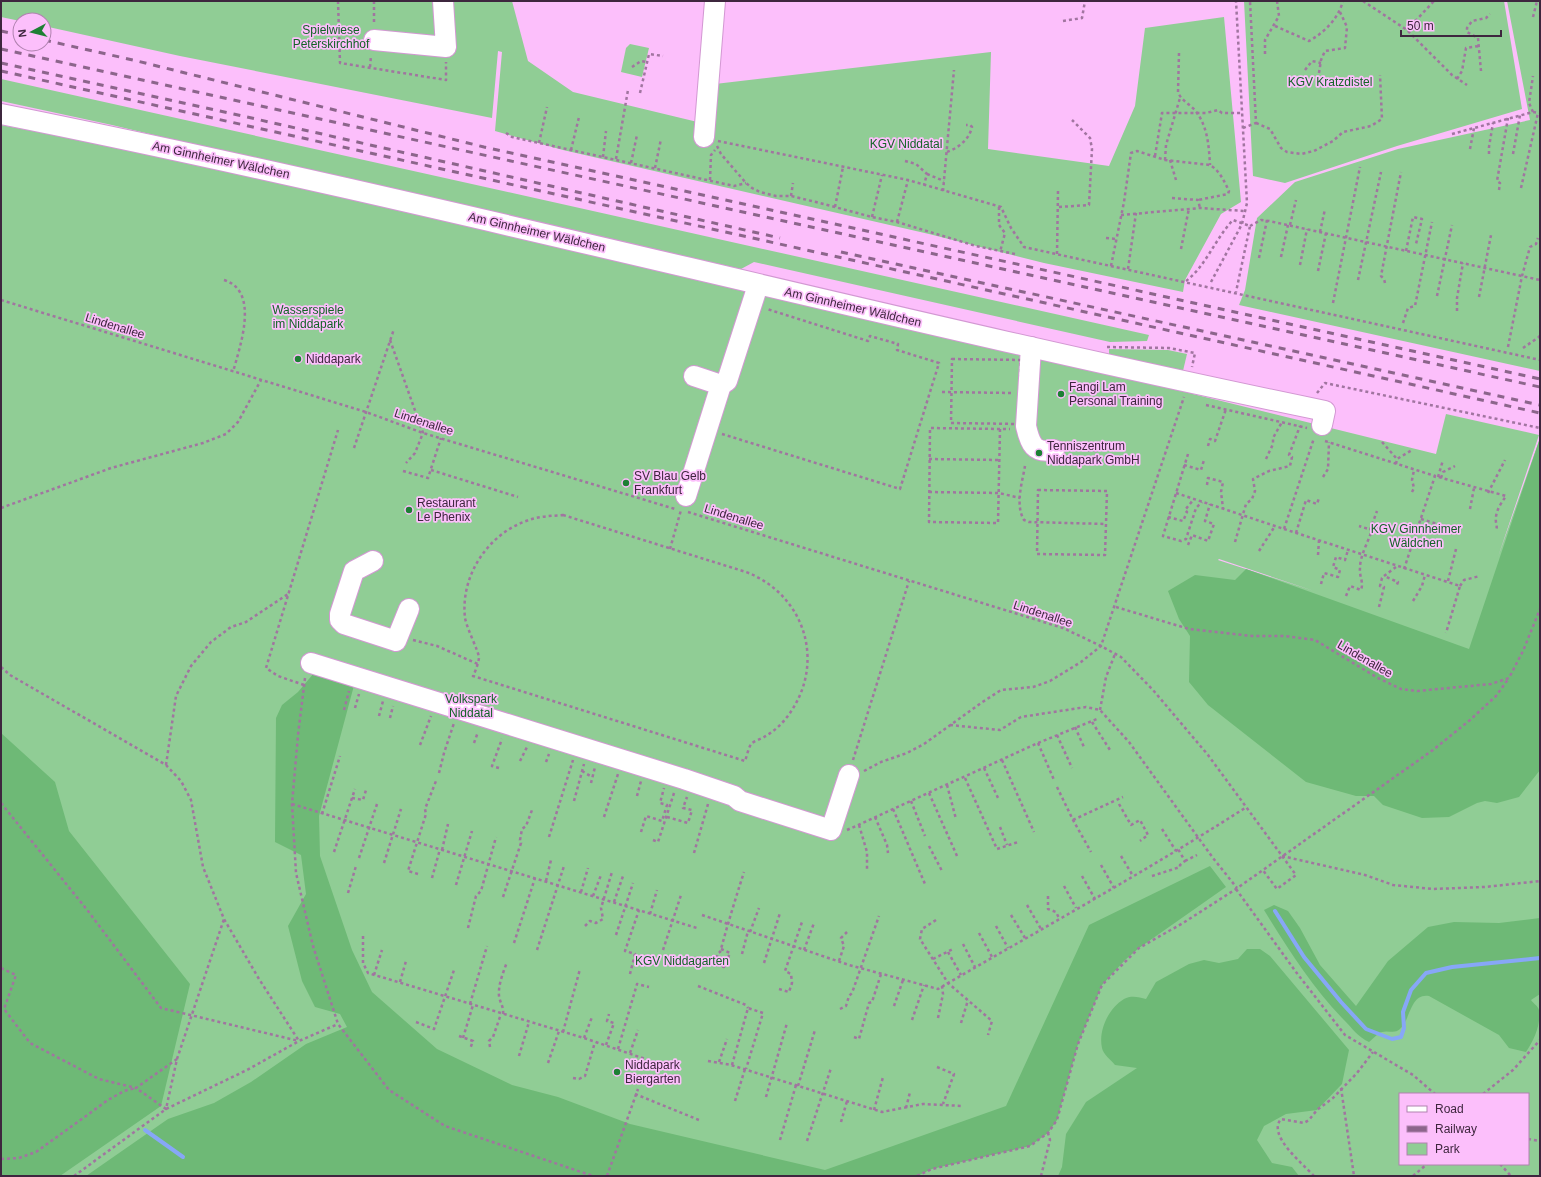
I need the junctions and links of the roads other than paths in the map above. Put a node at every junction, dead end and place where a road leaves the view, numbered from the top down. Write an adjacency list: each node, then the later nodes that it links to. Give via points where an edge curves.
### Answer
1 (443, 1): 3 (street, via 446,47)
2 (715, 1): 5 (street)
3 (374, 40)
4 (1, 114): 6 (street, Am Ginnheimer Wäldchen, via 167,147 409,201)
5 (713, 142)
6 (758, 285): 7 (street, Am Ginnheimer Wäldchen); 9 (street, via 727,381)
7 (1031, 347): 10 (street, Am Ginnheimer Wäldchen, via 1325,411); 11 (street, via 1024,393 1028,439 1034,447 1042,451)
8 (694, 376): 9 (street)
9 (721, 385): 12 (street)
10 (1326, 433)
11 (1059, 449)
12 (684, 503)
13 (373, 561): 14 (street, via 354,571 340,620 344,624 396,641)
14 (409, 609)
15 (308, 670): 16 (street, via 436,700 507,723 581,753 621,760 831,830)
16 (848, 777)

